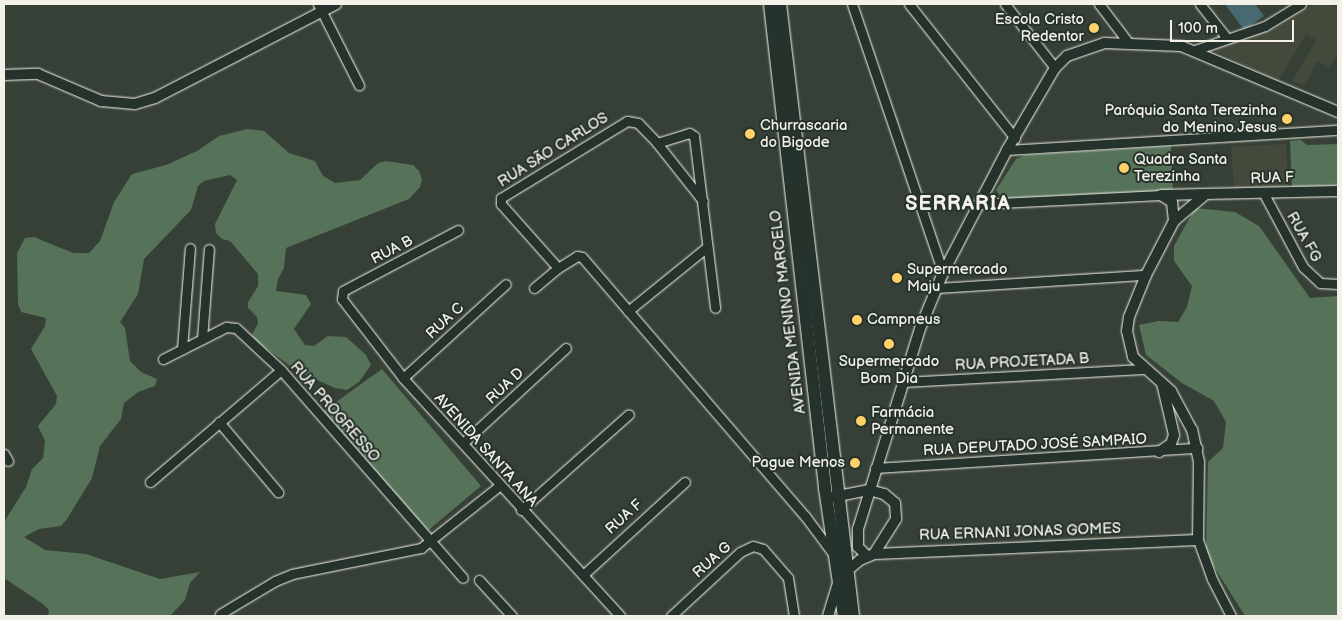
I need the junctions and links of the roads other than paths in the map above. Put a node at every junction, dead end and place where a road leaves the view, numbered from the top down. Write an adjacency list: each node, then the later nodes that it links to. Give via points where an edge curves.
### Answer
1 (336, 4): 10 (street)
2 (770, 4): 63 (main road, AVENIDA MENINO MARCELO)
3 (780, 4): 63 (main road, AVENIDA MENINO MARCELO)
4 (852, 4): 34 (street)
5 (909, 4): 19 (street)
6 (1005, 4): 14 (street)
7 (1099, 4): 12 (street)
8 (1200, 4): 11 (street)
9 (1301, 4): 11 (street, via 1265,26)
10 (320, 7): 15 (street, via 154,98 134,104 101,101 38,74); 16 (street)
11 (1226, 37): 13 (street)
12 (1128, 42): 13 (street); 14 (street, via 1079,49)
13 (1195, 50): 17 (street)
14 (1055, 68): 19 (street)
15 (4, 75)
16 (359, 85)
17 (1338, 112)
18 (1338, 130): 21 (street)
19 (1014, 138): 21 (street)
20 (656, 143): 26 (street, RUA SÃO CARLOS); 26 (street, via 692,134); 33 (street, RUA SÃO CARLOS, via 638,123 627,121 500,198 501,204)
21 (1007, 150): 27 (street)
22 (1338, 191): 24 (street, RUA F)
23 (1206, 194): 24 (street, RUA F); 25 (street, RUA F); 28 (street)
24 (1264, 194): 37 (street, RUA FG, via 1304,268 1315,279)
25 (1161, 195): 27 (street); 28 (street, via 1172,202)
26 (703, 200): 30 (street)
27 (979, 204): 34 (street)
28 (1174, 222): 35 (street)
29 (458, 230): 40 (street, RUA B, via 343,291)
30 (707, 247): 41 (street); 42 (street)
31 (190, 248): 45 (street)
32 (209, 249): 43 (street)
33 (558, 268): 38 (street); 42 (street, via 579,255)
34 (943, 273): 39 (street)
35 (1146, 275): 39 (street); 47 (street, via 1129,317 1127,331 1133,357)
36 (506, 284): 49 (street, RUA C)
37 (1334, 285)
38 (534, 288)
39 (937, 288): 50 (street)
40 (342, 295): 49 (street, AVENIDA SANTA ANA)
41 (715, 308)
42 (628, 311): 67 (street, via 805,516)
43 (202, 339): 45 (street, RUA PROGRESSO); 48 (street, RUA PROGRESSO, via 233,326)
44 (566, 348): 54 (street, RUA D)
45 (182, 349): 46 (street, RUA PROGRESSO)
46 (163, 359)
47 (1143, 369): 50 (street, RUA PROJETADA B); 51 (street)
48 (281, 370): 53 (street); 66 (street, RUA PROGRESSO)
49 (403, 378): 54 (street, AVENIDA SANTA ANA)
50 (903, 382): 57 (street)
51 (1162, 382): 55 (street, via 1187,417); 56 (street, via 1174,435 1171,444)
52 (629, 414): 64 (street)
53 (219, 422): 58 (street); 62 (street)
54 (463, 443): 60 (street, AVENIDA SANTA ANA)
55 (1197, 448): 56 (street, RUA DEPUTADO JOSÉ SAMPAIO); 65 (street)
56 (1159, 452): 57 (street, RUA DEPUTADO JOSÉ SAMPAIO)
57 (875, 468): 61 (street)
58 (150, 482)
59 (684, 482): 70 (street, RUA F)
60 (499, 486): 64 (street, AVENIDA SANTA ANA); 66 (street)
61 (869, 490): 63 (street); 68 (street, via 856,538 858,547); 68 (street, via 884,494 897,509 896,519)
62 (278, 492)
63 (832, 497): 67 (main road, AVENIDA MENINO MARCELO); 69 (main road, AVENIDA MENINO MARCELO)
64 (522, 510): 70 (street, AVENIDA SANTA ANA)
65 (1198, 540): 68 (street, RUA ERNANI JONAS GOMES); 82 (street, via 1212,579)
66 (431, 543): 71 (street, RUA PROGRESSO); 74 (street, via 409,552 292,574)
67 (834, 555): 73 (main road, AVENIDA MENINO MARCELO)
68 (871, 555): 69 (street)
69 (848, 570): 81 (main road, AVENIDA MENINO MARCELO)
70 (583, 574): 76 (street, AVENIDA SANTA ANA)
71 (463, 578)
72 (479, 580): 75 (street)
73 (839, 581): 79 (street); 80 (main road, AVENIDA MENINO MARCELO)
74 (220, 614)
75 (512, 616)
76 (620, 616)
77 (671, 616): 78 (street, RUA G, via 740,552 753,546 763,549 788,578)
78 (794, 616)
79 (828, 616)
80 (844, 616)
81 (854, 616)
82 (1231, 616)

